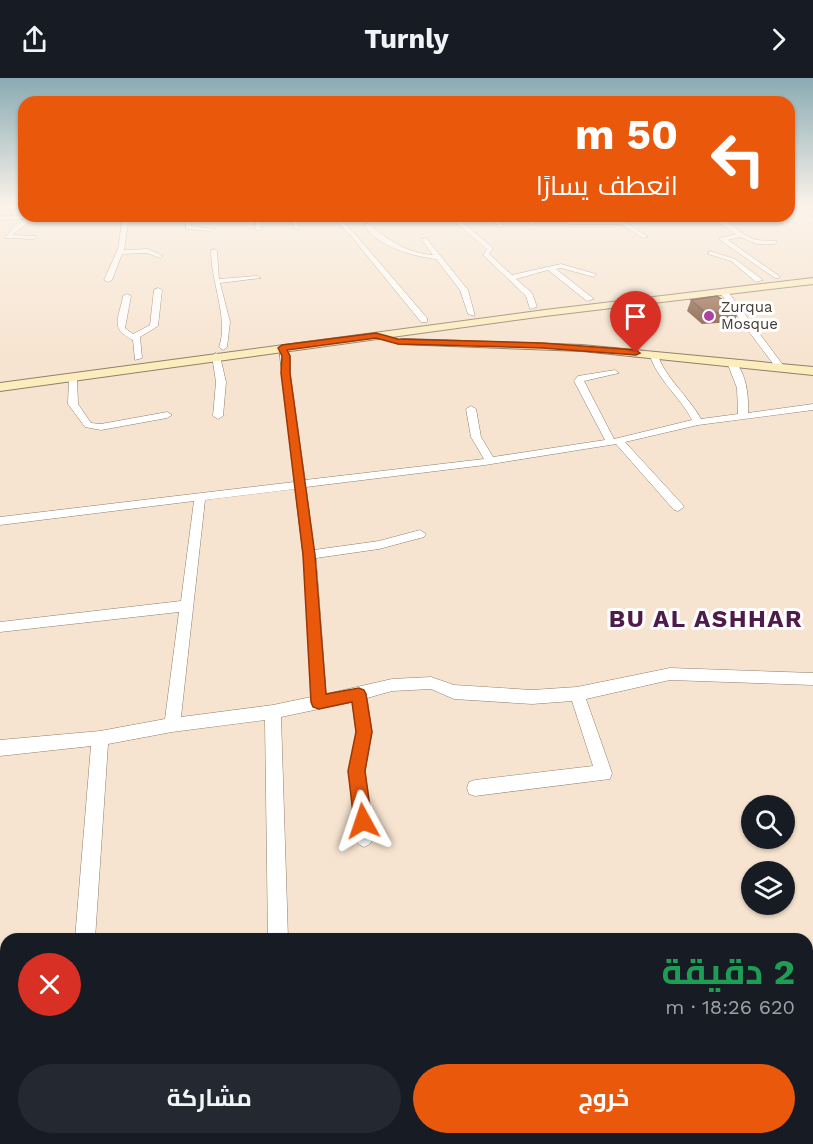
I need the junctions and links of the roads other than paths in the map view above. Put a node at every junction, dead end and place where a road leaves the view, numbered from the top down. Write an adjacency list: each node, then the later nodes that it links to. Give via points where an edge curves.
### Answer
1 (117, 257): 14 (street)
2 (214, 257): 17 (street)
3 (372, 257): 24 (street)
4 (437, 257): 23 (street, via 464,290)
5 (488, 257): 12 (street)
6 (722, 257): 15 (street)
7 (747, 257): 13 (street)
8 (550, 268): 9 (street, via 570,267); 12 (street); 21 (street)
9 (594, 274)
10 (813, 274): 13 (main road)
11 (257, 278): 17 (street)
12 (512, 278): 22 (street, via 529,295)
13 (777, 278): 15 (main road)
14 (108, 280)
15 (759, 280): 21 (main road)
16 (813, 281): 19 (main road)
17 (216, 282): 28 (street, via 227,327)
18 (158, 290): 26 (street, via 154,326)
19 (723, 291): 25 (main road); 32 (street)
20 (127, 296): 26 (street, via 121,328)
21 (590, 300): 22 (main road)
22 (533, 307): 23 (main road)
23 (472, 314): 24 (main road)
24 (424, 320): 25 (main road)
25 (374, 331): 27 (main road); 28 (main road); 29 (main road, via 398,342 542,345)
26 (134, 337): 30 (street)
27 (282, 348): 28 (main road); 46 (street)
28 (220, 352): 30 (main road); 36 (main road); 41 (street)
29 (654, 355): 31 (main road); 43 (street, via 657,366 688,403)
30 (138, 358): 35 (main road)
31 (731, 362): 32 (main road); 42 (street, via 744,393)
32 (780, 367): 33 (main road)
33 (813, 370)
34 (615, 373): 44 (street, via 590,375 579,381)
35 (0, 377)
36 (73, 378): 37 (main road); 40 (street, via 73,404 88,425 100,427)
37 (0, 387)
38 (813, 406): 42 (street)
39 (471, 408): 45 (street, via 476,437)
40 (167, 415)
41 (218, 416)
42 (743, 416): 43 (street)
43 (698, 422): 44 (street)
44 (614, 442): 45 (street); 48 (street)
45 (490, 461): 46 (street)
46 (300, 485): 47 (street); 51 (street)
47 (200, 497): 49 (street); 52 (street)
48 (678, 507)
49 (0, 521)
50 (420, 534): 51 (street, via 379,545)
51 (309, 555): 57 (street)
52 (186, 606): 53 (street); 59 (street)
53 (0, 627)
54 (813, 679): 56 (street, via 670,674)
55 (359, 694): 56 (street, via 392,685 431,683 454,692 495,696); 57 (street); 63 (street, via 364,732 357,771)
56 (577, 694): 62 (street, via 604,773)
57 (319, 702): 58 (street)
58 (273, 712): 59 (street); 65 (street)
59 (172, 725): 60 (street)
60 (100, 738): 61 (street); 64 (street)
61 (0, 748)
62 (476, 788)
63 (364, 838)
64 (85, 933)
65 (278, 933)

